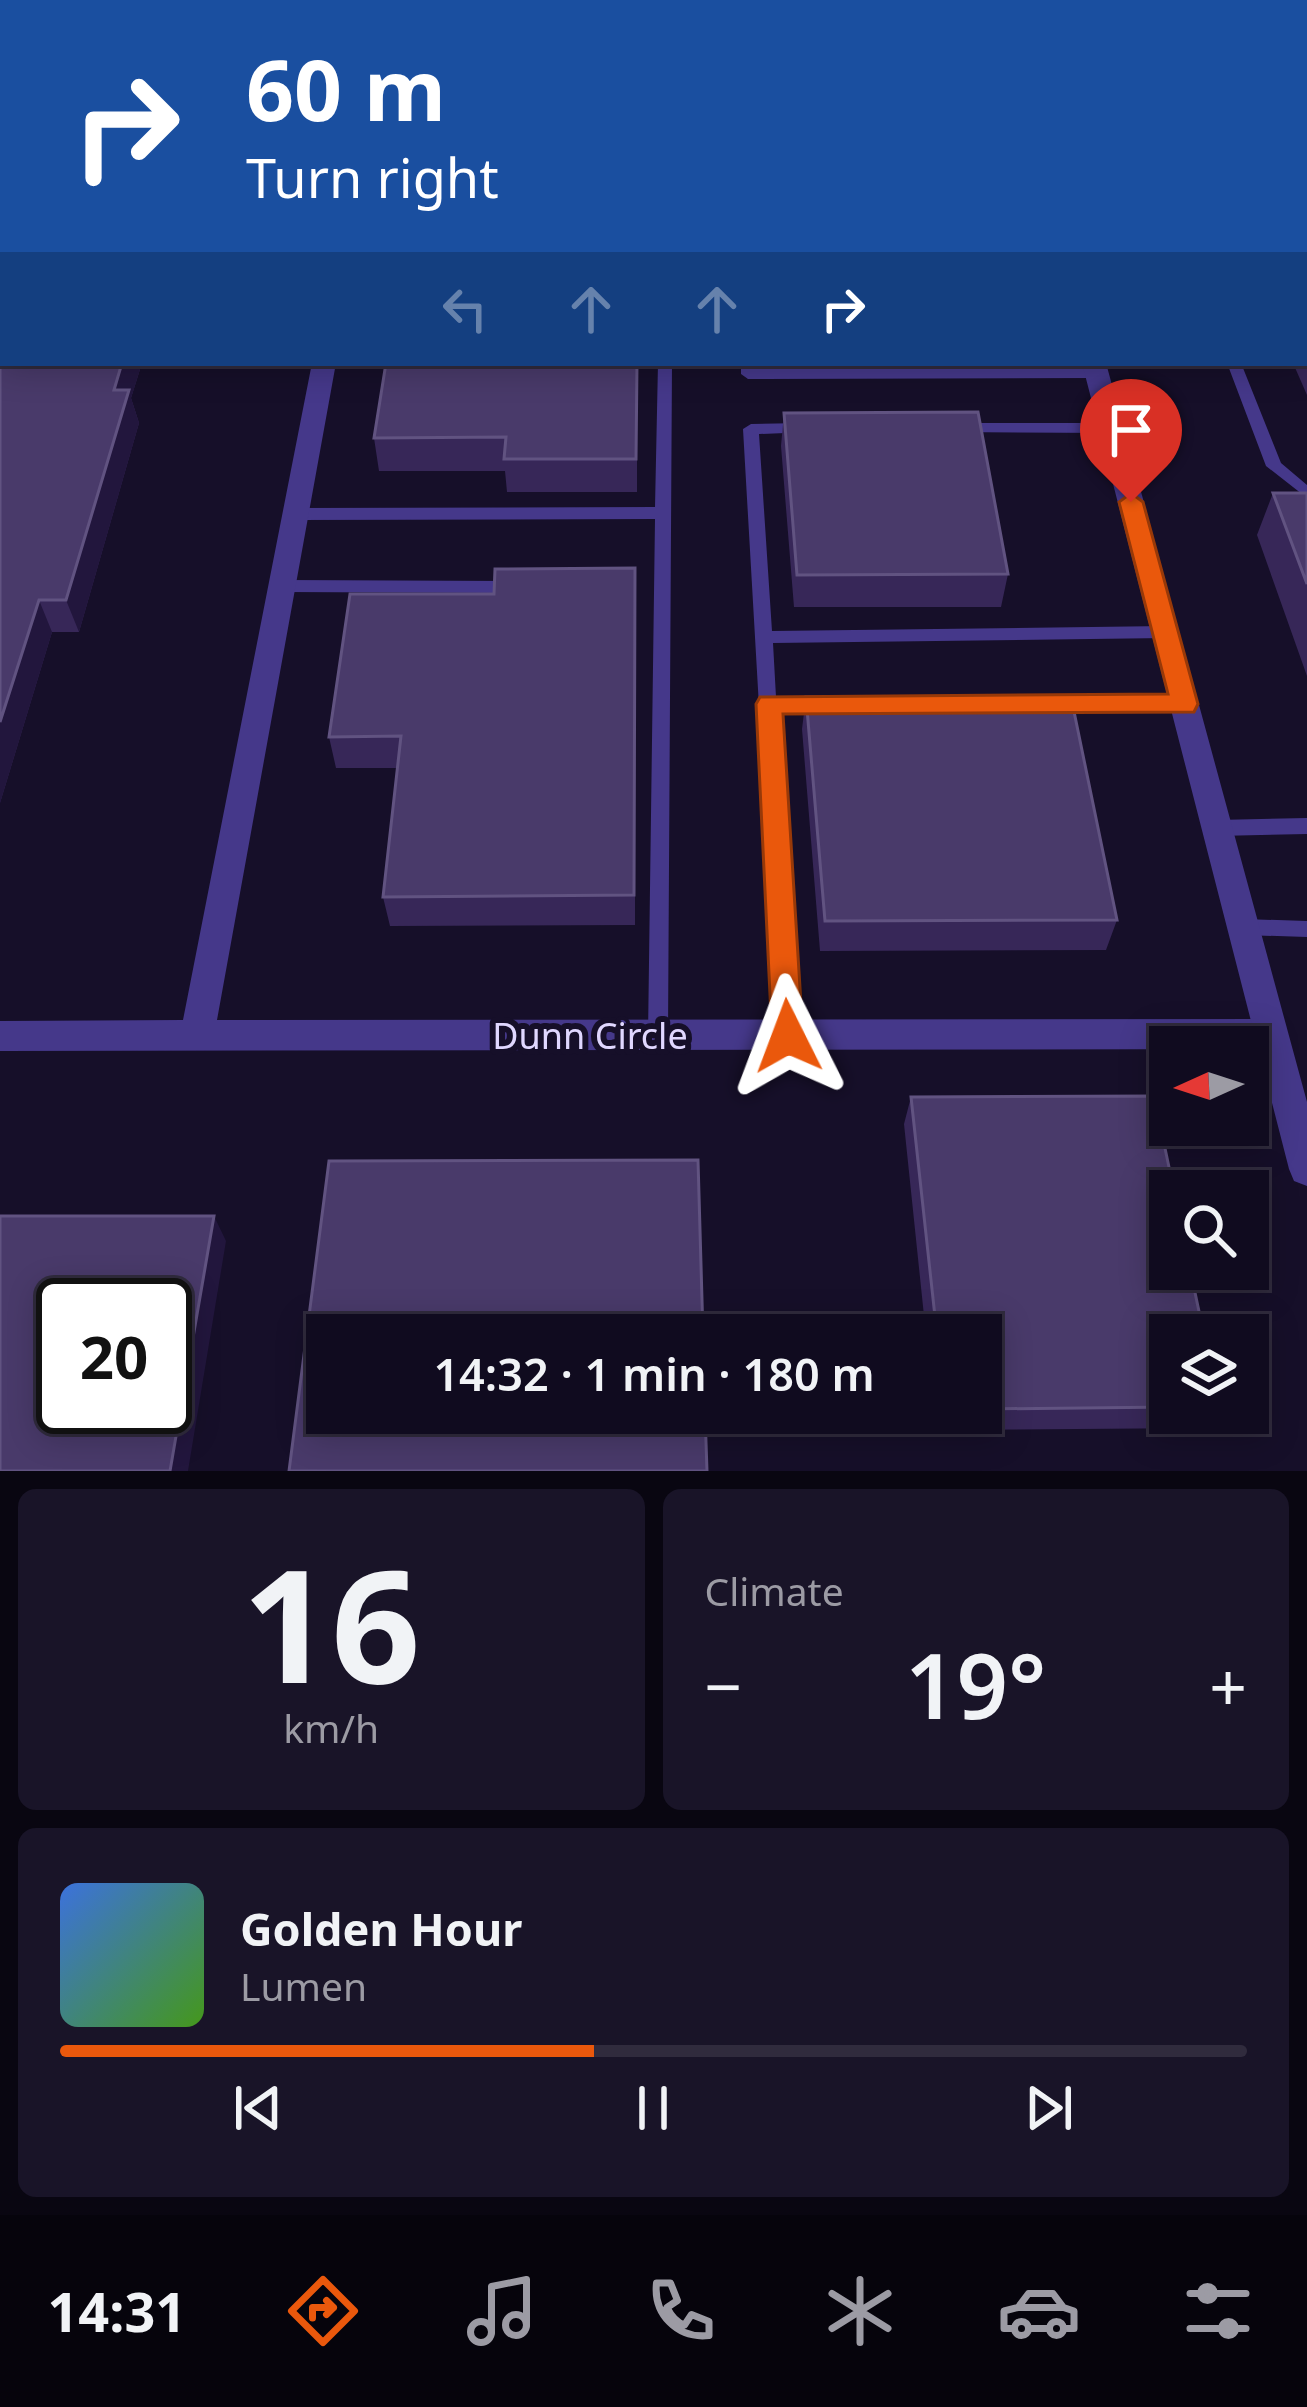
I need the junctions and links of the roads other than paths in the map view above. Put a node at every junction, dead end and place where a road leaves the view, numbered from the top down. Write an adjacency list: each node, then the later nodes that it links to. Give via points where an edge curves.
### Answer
1 (323, 366): 11 (street)
2 (665, 366): 10 (lane)
3 (748, 366): 5 (lane, via 748,374)
4 (1235, 366): 9 (lane, via 1274,466)
5 (1095, 368): 8 (street)
6 (820, 428): 17 (lane, via 751,428)
7 (938, 428): 8 (lane)
8 (1112, 428): 16 (street)
9 (1307, 493)
10 (663, 513): 11 (lane); 15 (lane)
11 (296, 514): 12 (street)
12 (282, 586): 13 (lane); 28 (street)
13 (544, 587)
14 (639, 587): 15 (lane)
15 (662, 587): 29 (lane)
16 (1166, 632): 17 (lane); 21 (street)
17 (764, 637): 18 (lane)
18 (769, 704): 19 (lane); 30 (lane)
19 (838, 704)
20 (1021, 704): 21 (lane)
21 (1184, 704): 23 (street)
22 (1307, 826): 23 (lane)
23 (1217, 828): 24 (street)
24 (1243, 928): 25 (lane); 26 (street)
25 (1307, 929)
26 (1271, 1034): 30 (street, Dunn Circle); 31 (street)
27 (0, 1036): 28 (street, Dunn Circle)
28 (197, 1036): 29 (street, Dunn Circle)
29 (658, 1036): 30 (street, Dunn Circle)
30 (788, 1036)
31 (1307, 1169)

